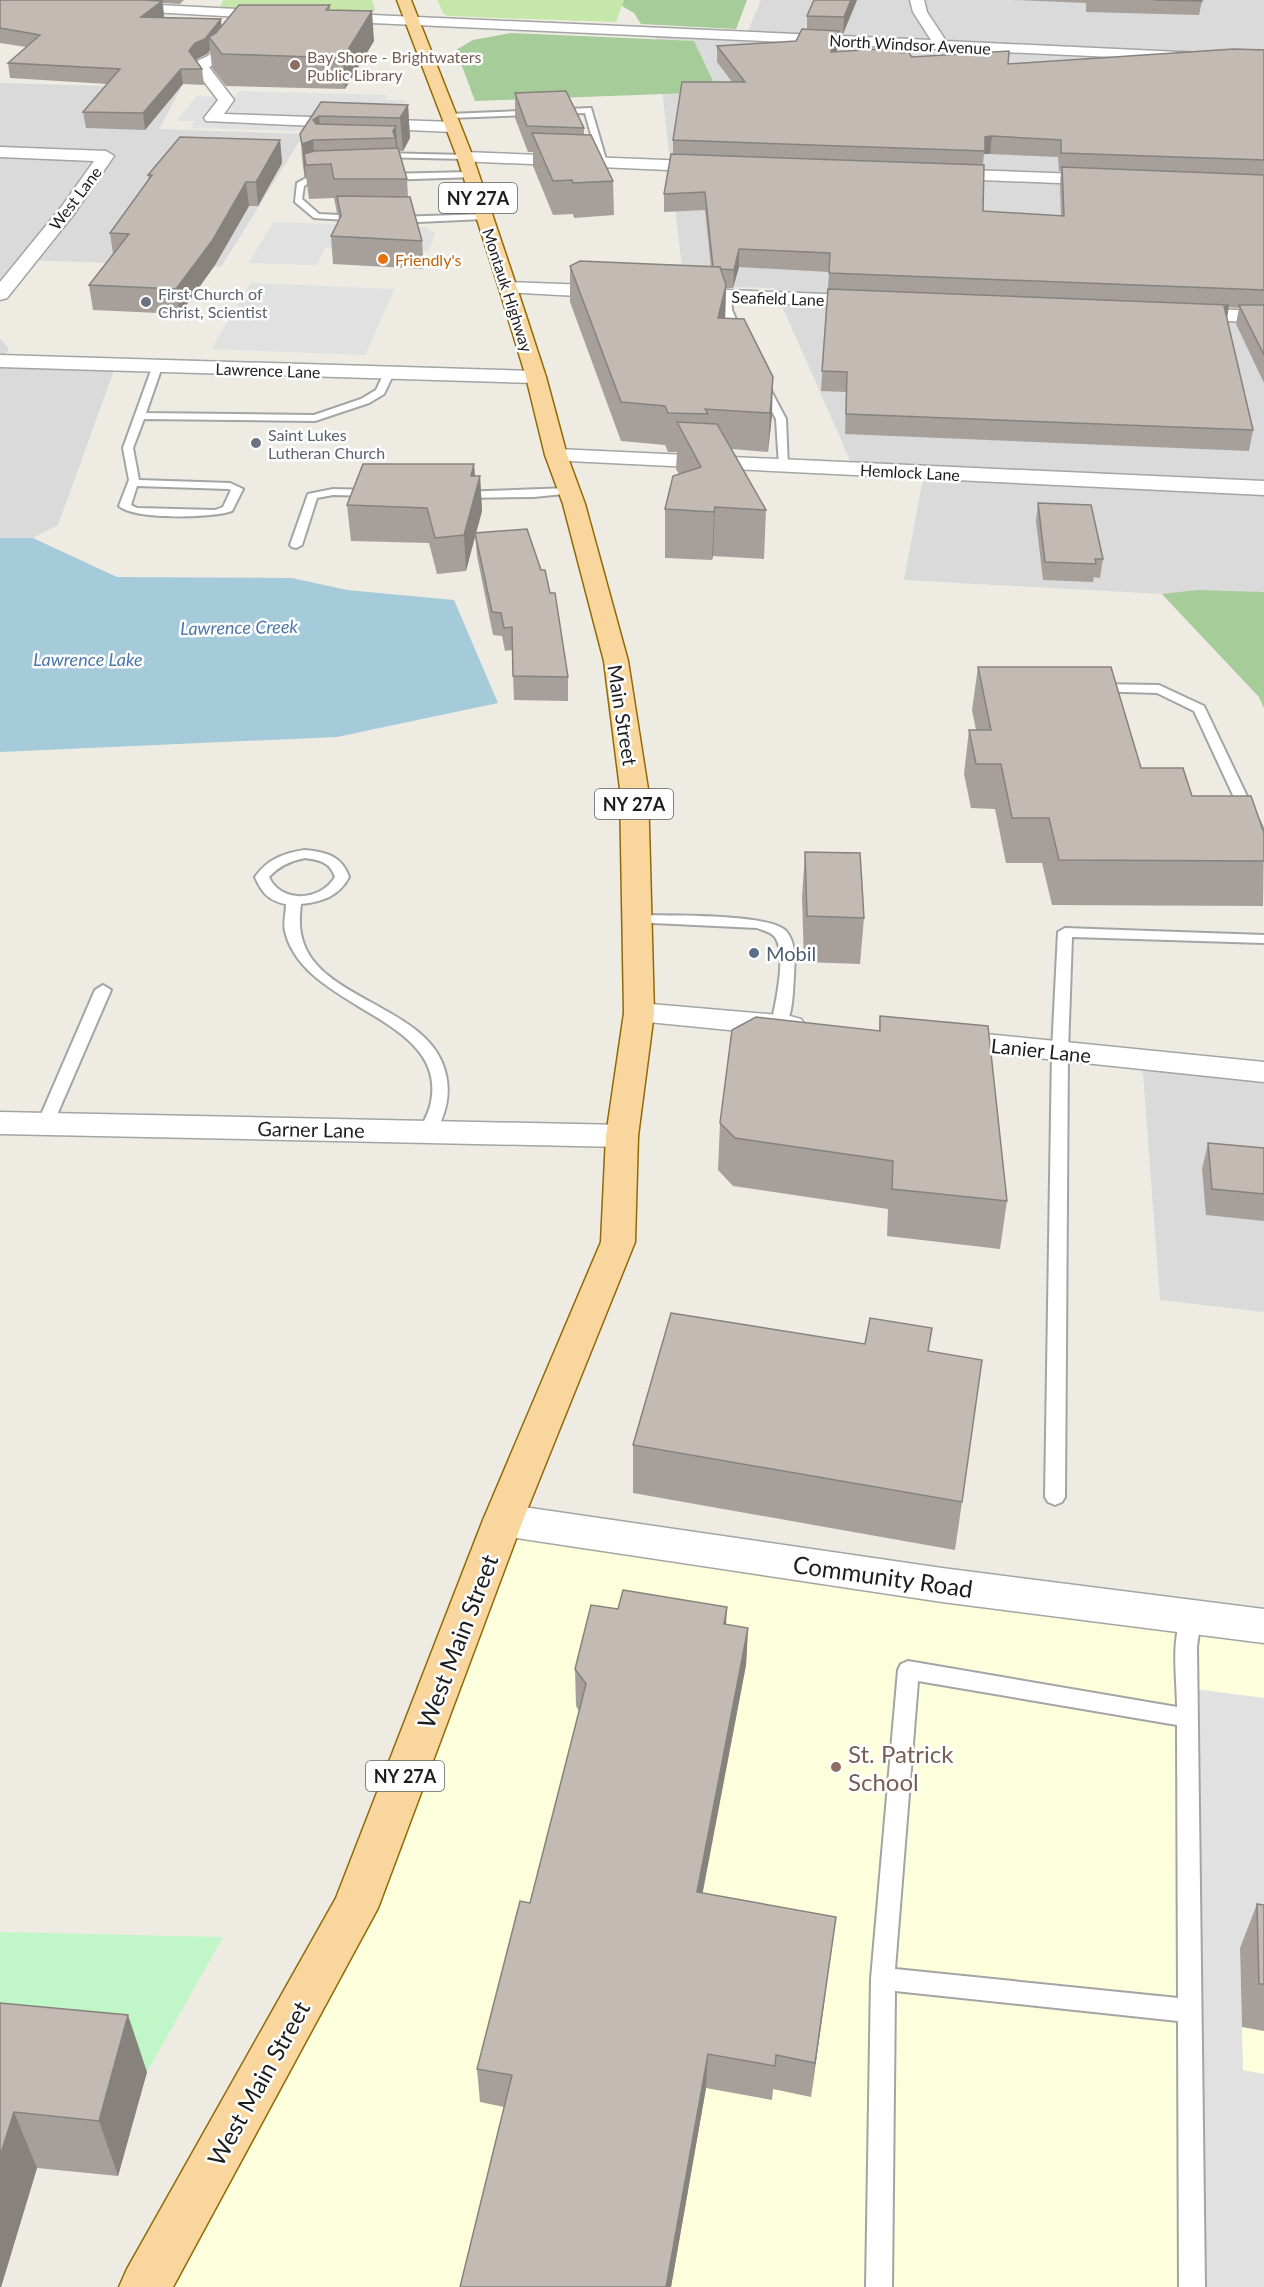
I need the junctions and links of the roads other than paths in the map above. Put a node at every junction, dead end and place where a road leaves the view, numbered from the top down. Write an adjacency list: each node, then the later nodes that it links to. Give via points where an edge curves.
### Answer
1 (404, 0): 7 (main road, Montauk Highway / NY 27A)
2 (918, 0): 8 (street, via 920,12)
3 (108, 7): 4 (street)
4 (249, 14): 5 (street); 10 (street, via 213,59 201,67 226,100 212,118)
5 (294, 16)
6 (317, 16): 7 (street, North Windsor Avenue)
7 (413, 21): 8 (street, North Windsor Avenue); 10 (main road, Montauk Highway / NY 27A)
8 (941, 45): 9 (street, North Windsor Avenue)
9 (1264, 60)
10 (451, 121): 13 (main road, Montauk Highway / NY 27A); 14 (lane, via 588,110)
11 (0, 152): 26 (street, West Lane, via 106,156)
12 (366, 155): 13 (lane)
13 (465, 157): 14 (street); 17 (main road, Montauk Highway / NY 27A)
14 (603, 163): 15 (street)
15 (728, 167)
16 (918, 174): 20 (street)
17 (471, 175): 18 (lane); 21 (main road, Montauk Highway / NY 27A)
18 (372, 177)
19 (338, 178): 22 (lane, via 308,180 300,185 297,200 321,217)
20 (1121, 180)
21 (484, 216): 23 (lane); 24 (main road, Montauk Highway / NY 27A)
22 (370, 220)
23 (381, 220)
24 (508, 288): 25 (street); 37 (main road, Montauk Highway / NY 27A)
25 (639, 293)
26 (0, 294)
27 (663, 294): 28 (street, Seafield Lane)
28 (726, 296): 29 (street, Seafield Lane); 32 (lane, via 727,310)
29 (894, 303)
30 (1168, 313): 31 (street)
31 (1264, 317)
32 (744, 348)
33 (2, 355): 34 (street, Lawrence Lane)
34 (157, 367): 35 (street, Lawrence Lane); 38 (lane)
35 (389, 373): 37 (street, Lawrence Lane); 38 (lane, via 380,392 315,418)
36 (757, 374): 40 (lane, via 781,419)
37 (536, 377): 39 (main road, Main Street / NY 27A)
38 (140, 416): 41 (lane, via 128,448)
39 (556, 455): 40 (street, Hemlock Lane); 43 (main road, Main Street / NY 27A)
40 (784, 466): 42 (street, Hemlock Lane)
41 (133, 483): 41 (lane, via 125,506 135,511 216,513 228,509 237,489)
42 (1264, 488)
43 (569, 491): 45 (lane); 50 (main road, Main Street / NY 27A, via 616,661 634,789)
44 (390, 493): 46 (lane, via 333,492 312,496)
45 (446, 494)
46 (296, 545)
47 (1079, 687): 48 (lane, via 1159,689 1199,709)
48 (1264, 847)
49 (294, 901): 49 (lane, via 333,891 342,871 334,861 312,855 291,856 270,866 262,878 263,886 278,897); 61 (lane, via 290,913 299,955 343,991 413,1035 428,1050 438,1071 441,1100)
50 (637, 919): 53 (main road, Main Street / NY 27A); 54 (lane, via 757,924 781,934 787,951)
51 (1264, 939): 57 (lane, via 1065,932)
52 (102, 990): 60 (lane)
53 (639, 1014): 54 (street); 62 (main road, Main Street / NY 27A)
54 (779, 1026): 55 (street)
55 (821, 1029)
56 (913, 1038): 57 (street, Lanier Lane)
57 (1060, 1051): 58 (street, Lanier Lane); 64 (lane)
58 (1264, 1071)
59 (0, 1123): 60 (street, Garner Lane)
60 (45, 1124): 61 (street, Garner Lane)
61 (427, 1132): 62 (street, Garner Lane)
62 (622, 1136): 63 (main road, Main Street / NY 27A)
63 (618, 1242): 65 (main road, West Main Street / NY 27A)
64 (1054, 1497)
65 (503, 1520): 66 (street, Community Road, via 942,1585); 71 (main road, West Main Street / NY 27A, via 355,1908)
66 (1191, 1617): 67 (street, Community Road); 68 (lane, via 1187,1647)
67 (1264, 1626)
68 (1188, 1718): 69 (lane, via 908,1670); 70 (lane)
69 (883, 1979): 70 (lane); 72 (lane)
70 (1190, 2011): 73 (lane)
71 (145, 2287)
72 (879, 2287)
73 (1192, 2287)

